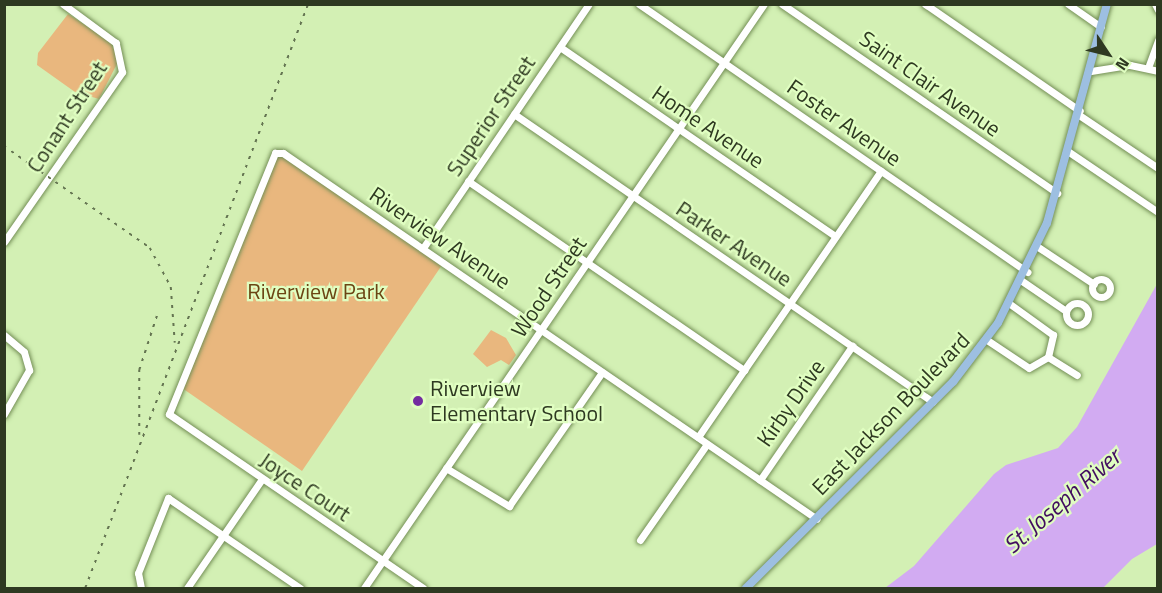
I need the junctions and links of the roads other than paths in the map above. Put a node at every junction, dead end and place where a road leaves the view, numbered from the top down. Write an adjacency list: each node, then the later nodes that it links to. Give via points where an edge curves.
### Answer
1 (63, 4): 29 (street, Conant Street, via 112,39 122,56 122,72)
2 (589, 4): 13 (street, Superior Street)
3 (639, 4): 14 (street, Foster Avenue)
4 (764, 4): 14 (street, Wood Street)
5 (782, 4): 25 (street, Saint Clair Avenue)
6 (925, 4): 18 (street)
7 (1068, 4): 11 (street)
8 (1107, 4): 11 (main road, East Jackson Boulevard)
9 (1155, 4): 10 (street)
10 (1158, 10)
11 (1101, 27): 16 (main road, East Jackson Boulevard)
12 (1158, 40): 15 (street)
13 (560, 47): 19 (street, Superior Street); 20 (street, Home Avenue)
14 (725, 63): 20 (street, Wood Street); 23 (street, Foster Avenue)
15 (1149, 66): 16 (street); 17 (street)
16 (1091, 71): 18 (main road, East Jackson Boulevard)
17 (1158, 71)
18 (1079, 113): 21 (main road, East Jackson Boulevard); 22 (street)
19 (514, 114): 24 (street, Superior Street); 26 (street, Parker Avenue)
20 (679, 130): 26 (street, Wood Street); 28 (street, Home Avenue)
21 (1069, 152): 25 (main road, East Jackson Boulevard); 27 (street)
22 (1158, 168)
23 (880, 171): 28 (street); 33 (street, Foster Avenue)
24 (468, 181): 31 (street, Superior Street); 32 (street)
25 (1057, 193): 30 (main road, East Jackson Boulevard)
26 (633, 197): 32 (street, Wood Street); 36 (street, Parker Avenue)
27 (1158, 212)
28 (835, 237): 36 (street)
29 (4, 242)
30 (1038, 247): 33 (main road, East Jackson Boulevard); 35 (street)
31 (423, 248): 39 (street, Riverview Avenue); 49 (street, Riverview Avenue, via 283,153 275,153)
32 (587, 263): 39 (street, Wood Street); 44 (street)
33 (1027, 272): 34 (main road, East Jackson Boulevard)
34 (1022, 281): 37 (main road, East Jackson Boulevard); 38 (street)
35 (1094, 284)
36 (789, 303): 42 (street, Parker Avenue); 44 (street)
37 (1010, 304): 41 (main road, East Jackson Boulevard); 43 (street, via 1053,334)
38 (1066, 311)
39 (542, 329): 45 (street, Riverview Avenue); 52 (street, Wood Street)
40 (4, 335): 48 (street, via 24,352 28,370)
41 (987, 340): 43 (street, via 1029,368); 47 (main road, East Jackson Boulevard)
42 (852, 346): 47 (street, Parker Avenue); 54 (street, Kirby Drive)
43 (1048, 357): 46 (street)
44 (744, 370): 50 (street)
45 (602, 372): 50 (street, Riverview Avenue); 52 (street, via 509,506)
46 (1077, 375)
47 (933, 402): 55 (main road, East Jackson Boulevard)
48 (4, 414)
49 (169, 414): 53 (street, Joyce Court)
50 (698, 437): 51 (street, Riverview Avenue)
51 (707, 444): 54 (street, Riverview Avenue); 57 (street)
52 (446, 468): 58 (street, Wood Street)
53 (262, 479): 56 (street); 58 (street, Joyce Court)
54 (760, 480): 55 (street, Riverview Avenue)
55 (817, 519): 64 (main road, East Jackson Boulevard)
56 (223, 536): 59 (street, via 168,498); 60 (street); 61 (street)
57 (640, 540)
58 (382, 561): 62 (street, Wood Street); 63 (street, Joyce Court)
59 (139, 586)
60 (187, 588)
61 (300, 588)
62 (364, 588)
63 (423, 588)
64 (746, 588)

